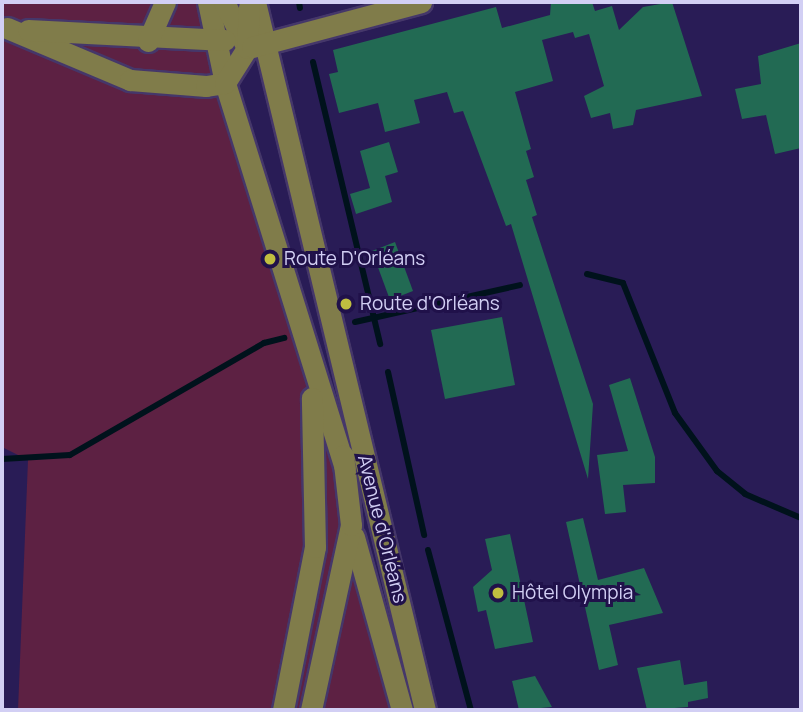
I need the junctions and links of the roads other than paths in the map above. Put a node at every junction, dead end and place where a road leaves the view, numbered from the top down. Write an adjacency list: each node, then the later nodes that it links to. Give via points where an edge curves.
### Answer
1 (165, 2): 9 (main road)
2 (208, 2): 8 (main road)
3 (224, 2): 10 (main road)
4 (249, 2): 10 (main road)
5 (255, 2): 10 (main road)
6 (421, 2): 10 (main road)
7 (4, 27): 9 (main road); 11 (main road, via 130,80 160,87)
8 (214, 35): 9 (main road); 10 (main road); 11 (main road)
9 (148, 41)
10 (256, 46): 11 (main road); 12 (main road, via 277,97)
11 (225, 83): 13 (main road, via 273,224)
12 (335, 348): 14 (main road); 19 (main road, Avenue d'Orléans)
13 (307, 358): 14 (main road); 16 (main road, via 316,470 306,618)
14 (345, 468): 15 (main road)
15 (351, 525): 17 (main road); 18 (main road, Avenue d'Orléans)
16 (283, 710)
17 (311, 710)
18 (402, 710)
19 (425, 710)

